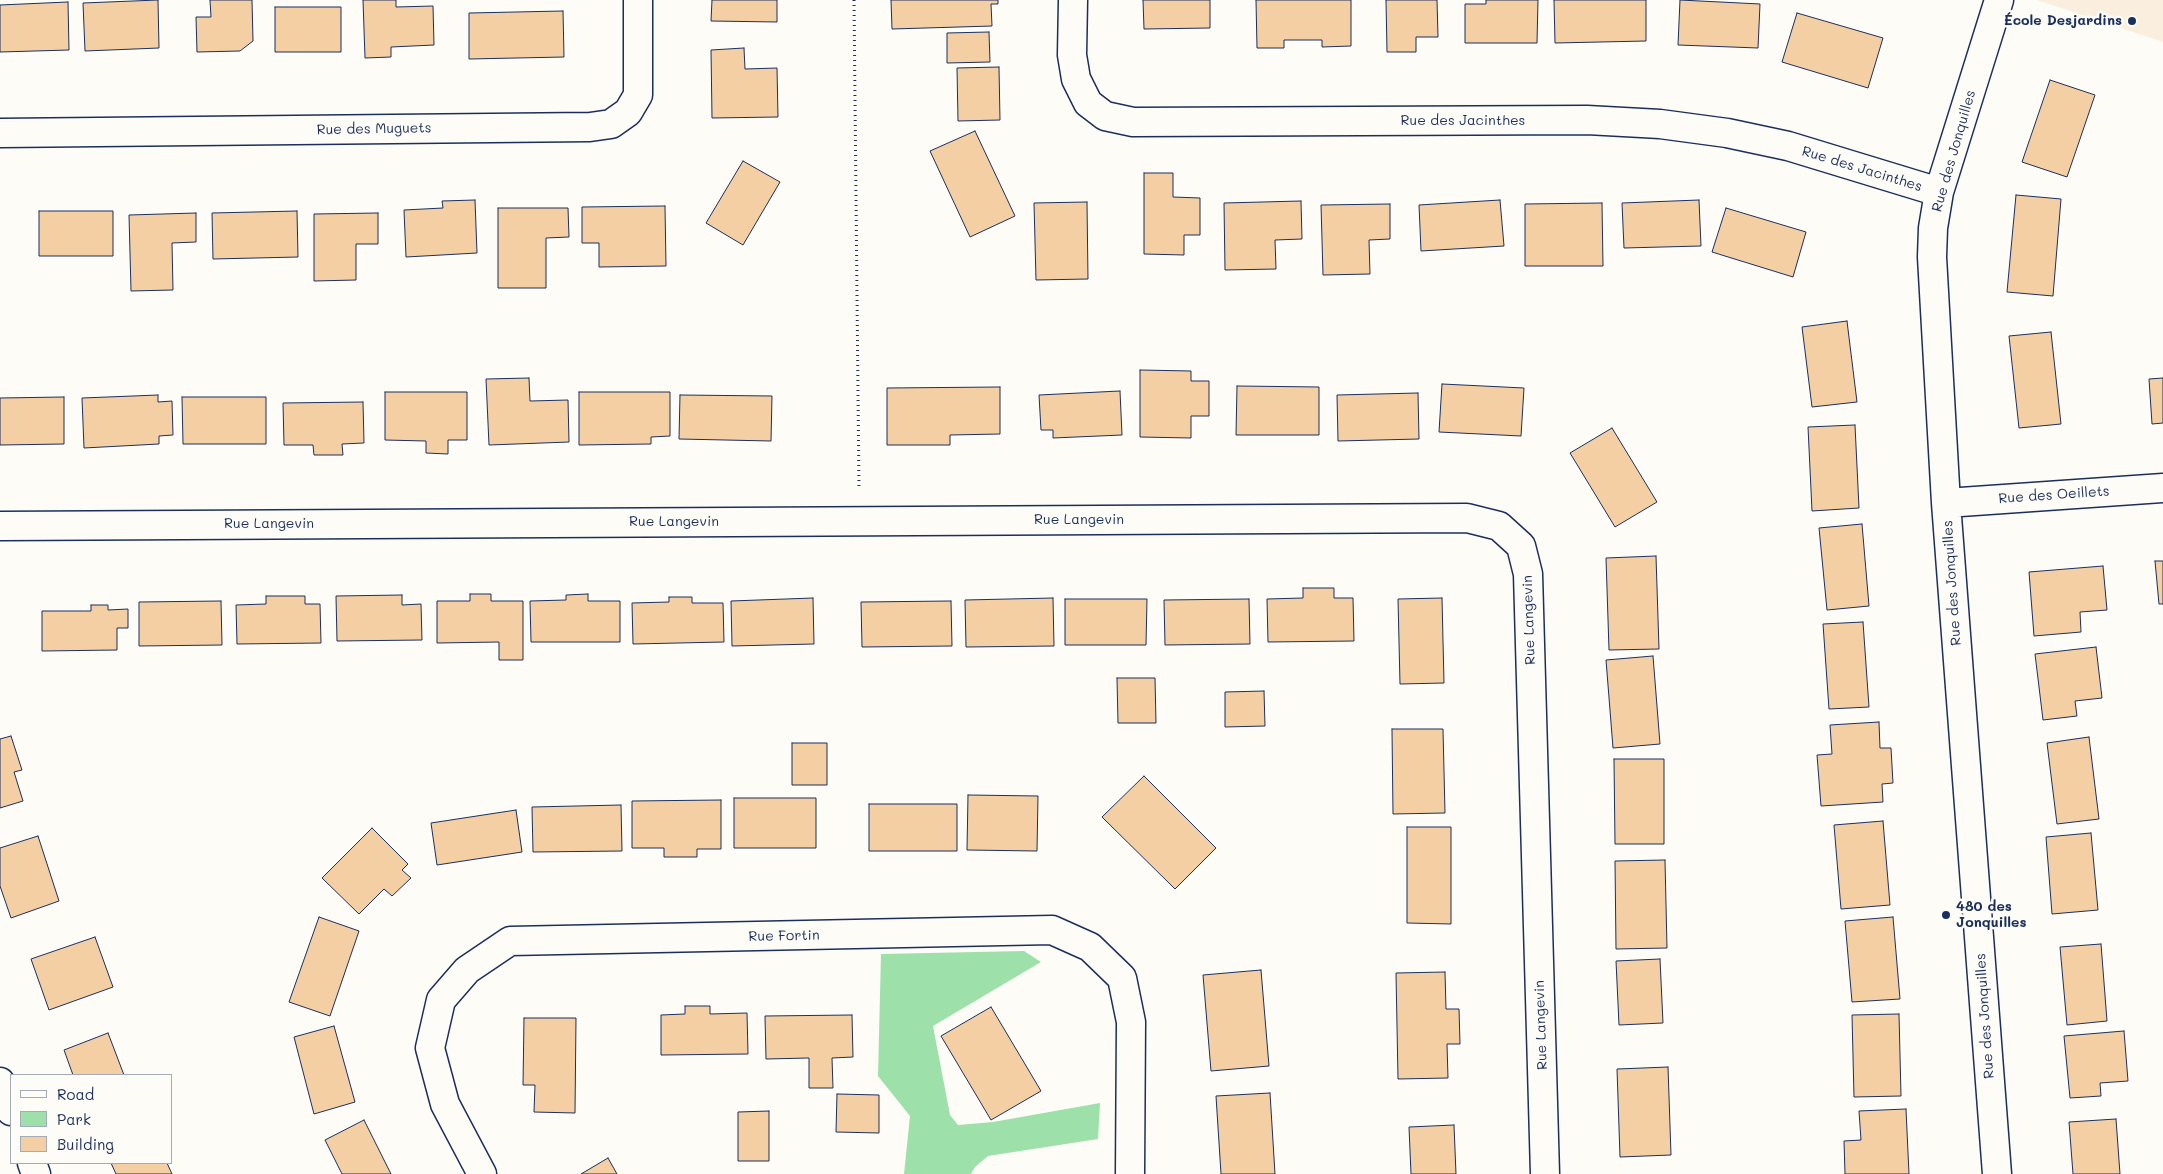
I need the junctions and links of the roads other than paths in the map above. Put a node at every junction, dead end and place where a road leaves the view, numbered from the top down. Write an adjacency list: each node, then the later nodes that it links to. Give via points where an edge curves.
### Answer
1 (638, 0): 4 (street, Rue des Muguets, via 638,95 628,112 611,124 590,127)
2 (1073, 0): 5 (street, Rue des Jacinthes, via 1072,55 1076,79 1088,103 1105,116 1133,122 1587,120 1660,124 1788,146)
3 (1999, 0): 5 (street, Rue des Jonquilles)
4 (0, 134)
5 (1939, 192): 7 (street, Rue des Jonquilles, via 1932,257)
6 (2163, 488): 7 (street, Rue des Oeillets)
7 (1946, 503): 14 (street, Rue des Jonquilles)
8 (0, 526): 13 (street, Rue Langevin, via 1467,518 1499,526 1520,546 1528,574)
9 (0, 1082): 10 (street)
10 (10, 1108)
11 (482, 1174): 12 (street, Rue Fortin, via 444,1104 430,1048 441,1000 466,970 510,941 1052,930 1090,947 1122,978 1131,1022)
12 (1130, 1174)
13 (1545, 1174)
14 (1997, 1174)

